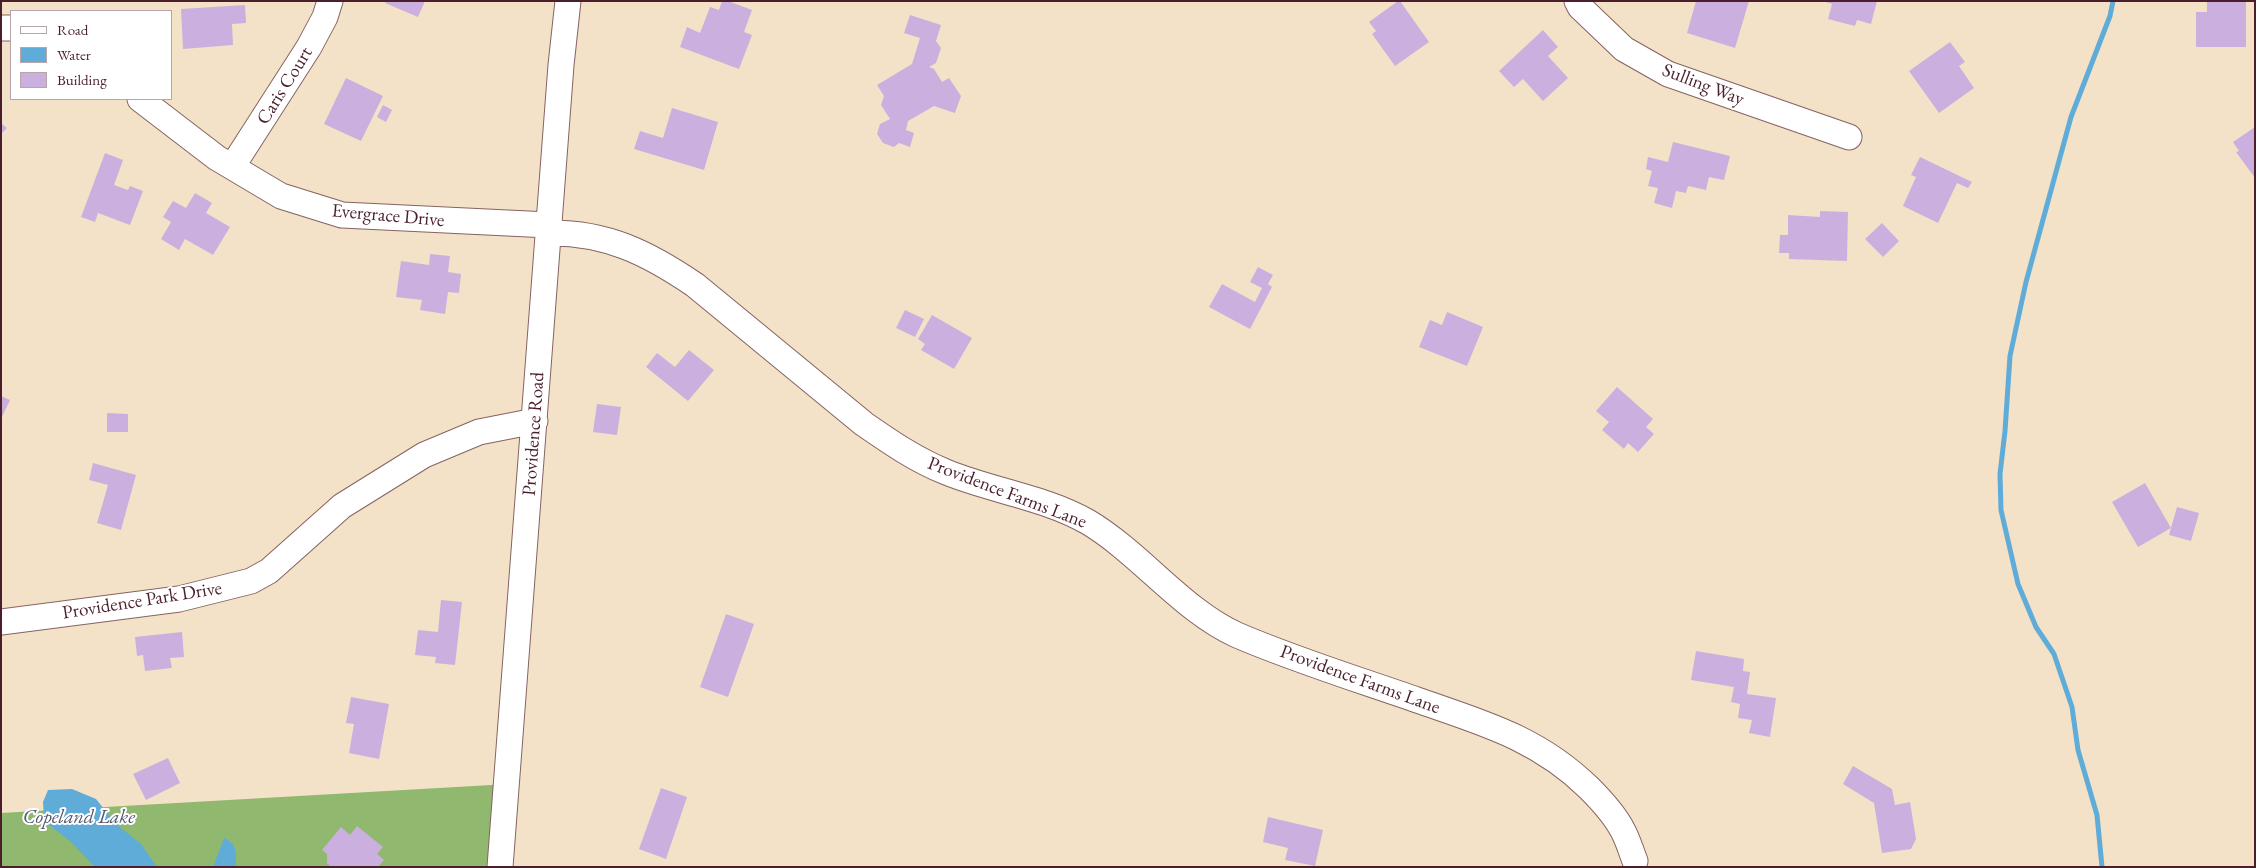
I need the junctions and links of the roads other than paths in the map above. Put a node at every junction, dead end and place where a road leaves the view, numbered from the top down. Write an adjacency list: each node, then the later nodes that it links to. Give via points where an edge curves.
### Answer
1 (330, 1): 6 (street, Caris Court, via 309,47)
2 (568, 1): 7 (street, Providence Road)
3 (1577, 1): 5 (street, Sulling Way, via 1624,49 1668,74)
4 (141, 100): 6 (street, Evergrace Drive)
5 (1848, 137)
6 (232, 167): 7 (street, Evergrace Drive, via 282,196 342,215)
7 (548, 229): 8 (street, Providence Road); 10 (street, Providence Farms Lane, via 603,238 673,270 892,444 947,472 1049,505 1086,522 1124,546 1199,611 1234,634 1496,727 1536,746 1570,770 1604,803 1623,830)
8 (535, 421): 9 (street, Providence Park Drive, via 479,432 424,455 342,506 270,571 251,581 179,598); 11 (street, Providence Road)
9 (1, 622)
10 (1635, 861)
11 (507, 865)

